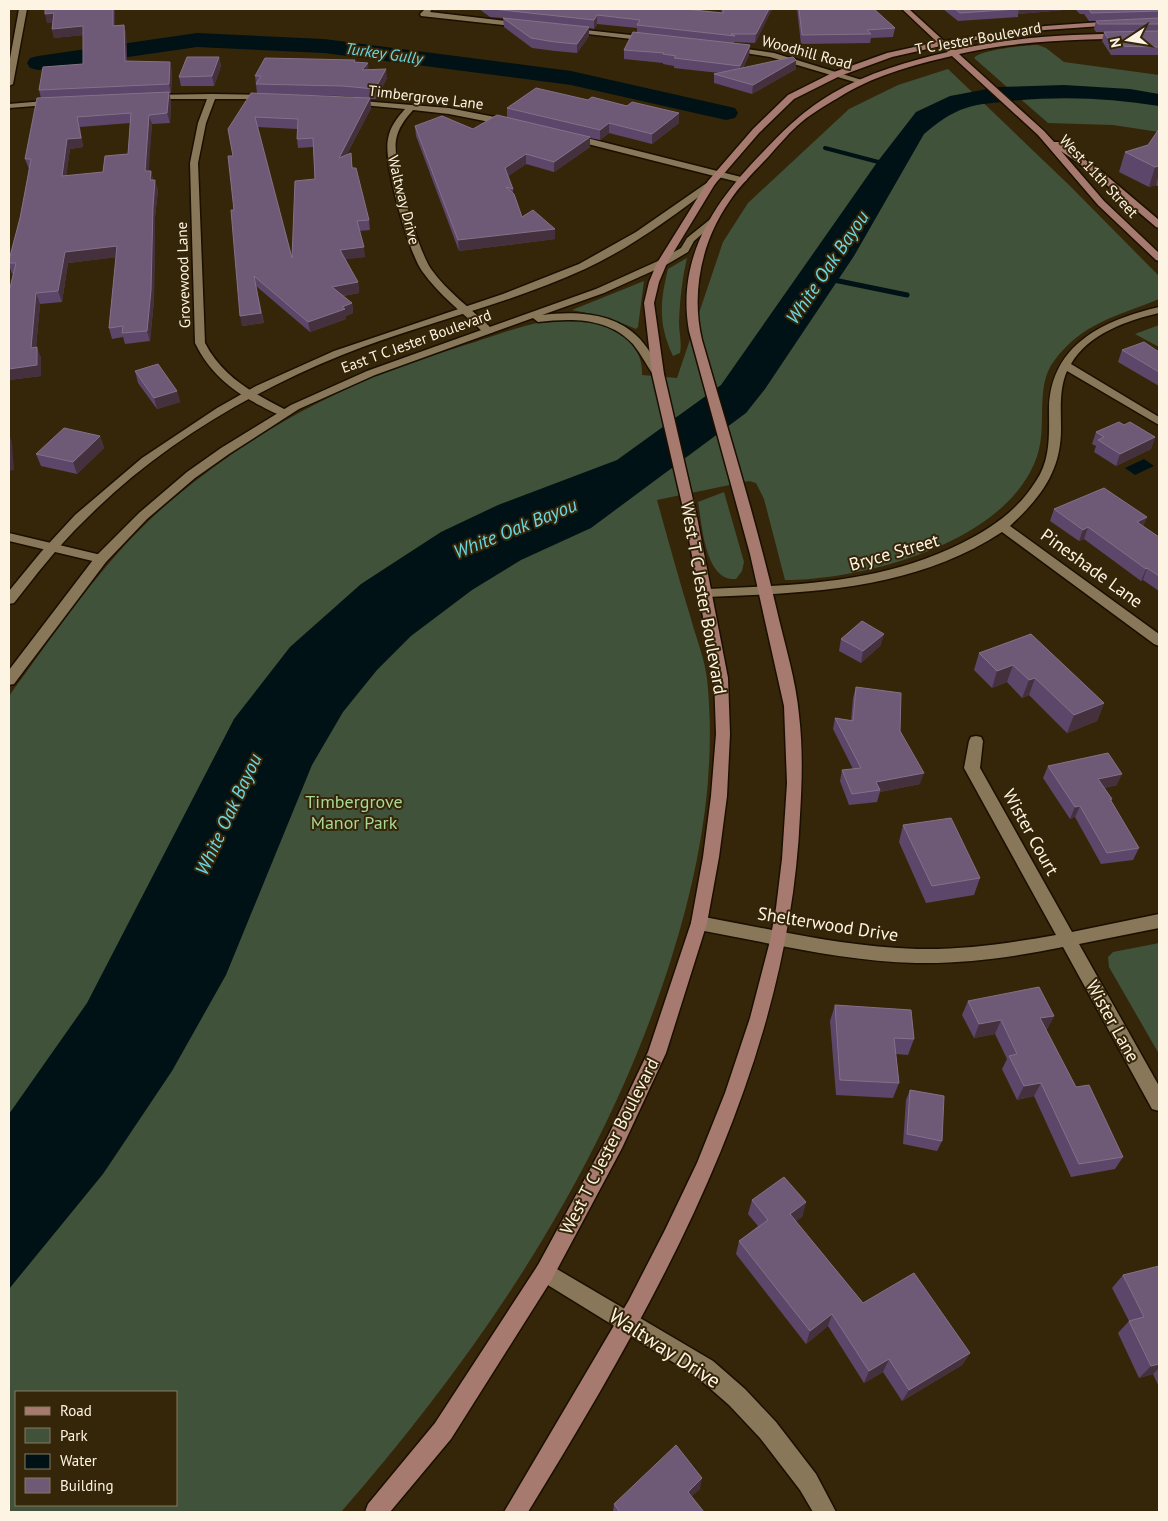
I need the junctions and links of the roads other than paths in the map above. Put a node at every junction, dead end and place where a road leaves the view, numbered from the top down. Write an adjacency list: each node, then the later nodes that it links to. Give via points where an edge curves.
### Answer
1 (23, 9): 14 (street)
2 (429, 9): 5 (street, via 424,14)
3 (905, 9): 9 (main road, West 11th Street)
4 (1121, 23): 9 (main road, T C Jester Boulevard, via 1042,28)
5 (532, 26)
6 (562, 30): 8 (street)
7 (1159, 36): 11 (main road, T C Jester Boulevard, via 1061,38)
8 (660, 40)
9 (943, 43): 11 (main road, West 11th Street); 12 (main road, T C Jester Boulevard, via 890,55)
10 (718, 47): 12 (street, Woodhill Road, via 771,55)
11 (954, 53): 13 (main road, T C Jester Boulevard); 23 (main road, West 11th Street)
12 (837, 74): 13 (street, Woodhill Road); 25 (main road, T C Jester Boulevard, via 791,97)
13 (861, 81): 26 (main road, T C Jester Boulevard, via 794,124)
14 (9, 84)
15 (212, 96): 16 (street); 17 (street); 37 (street, Grovewood Lane, via 202,123 194,163 200,343 206,358 219,372)
16 (143, 97)
17 (274, 97)
18 (66, 101): 20 (street)
19 (339, 101): 21 (street, Timbergrove Lane)
20 (9, 106)
21 (411, 107): 22 (street, Timbergrove Lane); 32 (street, Waltway Drive, via 399,121 390,140 415,248 426,269)
22 (516, 124)
23 (1041, 133): 29 (main road, West 11th Street, via 1098,173); 30 (main road, West 11th Street, via 1101,203)
24 (563, 135): 25 (street)
25 (718, 175): 26 (street); 27 (main road, T C Jester Boulevard)
26 (742, 180): 28 (main road, T C Jester Boulevard)
27 (711, 183): 31 (main road, West T C Jester Boulevard); 32 (street, East T C Jester Boulevard, via 679,208 604,255)
28 (713, 220): 31 (street, East T C Jester Boulevard, via 690,240 685,250); 44 (main road, via 691,296 694,330)
29 (1159, 225)
30 (1159, 258)
31 (662, 263): 34 (street, East T C Jester Boulevard, via 600,291); 36 (main road, West T C Jester Boulevard, via 649,303)
32 (466, 310): 34 (street, Waltway Drive); 37 (street, East T C Jester Boulevard, via 337,353)
33 (1159, 310): 35 (street, Bryce Street, via 1129,318 1087,340)
34 (488, 331): 36 (street, via 540,318 572,316 604,320 618,326 636,341); 38 (street, East T C Jester Boulevard, via 371,373)
35 (1066, 366): 39 (street); 40 (street, Bryce Street, via 1056,391 1056,444 1050,468 1028,499)
36 (658, 374): 45 (main road, West T C Jester Boulevard)
37 (250, 395): 38 (street, Grovewood Lane); 42 (street, East T C Jester Boulevard, via 193,428 146,461)
38 (284, 413): 43 (street, East T C Jester Boulevard, via 191,475 143,516)
39 (1159, 422)
40 (1002, 526): 44 (street, Bryce Street, via 956,553 915,569 833,587); 47 (street, Pineshade Lane)
41 (9, 537): 42 (street)
42 (51, 547): 43 (street); 46 (street, East T C Jester Boulevard)
43 (101, 559): 48 (street, East T C Jester Boulevard)
44 (766, 590): 45 (street, Bryce Street); 52 (main road, via 790,702 794,753 794,806)
45 (707, 593): 51 (main road, West T C Jester Boulevard, via 722,678 723,734 719,796)
46 (9, 600)
47 (1159, 641)
48 (9, 680)
49 (976, 741): 53 (street, Wister Court, via 972,768)
50 (1159, 921): 53 (street, Shelterwood Drive)
51 (700, 923): 52 (street, Shelterwood Drive); 55 (main road, West T C Jester Boulevard, via 656,1053 615,1142)
52 (779, 937): 53 (street, Shelterwood Drive, via 863,953 918,956 982,954); 56 (main road, via 741,1073 702,1177)
53 (1068, 939): 54 (street, Wister Lane)
54 (1159, 1103)
55 (545, 1272): 56 (street, Waltway Drive); 57 (main road, West T C Jester Boulevard, via 443,1431)
56 (629, 1322): 58 (main road, via 579,1411); 59 (street, Waltway Drive, via 705,1369 737,1397 768,1430 808,1482)
57 (376, 1512)
58 (515, 1512)
59 (825, 1512)

